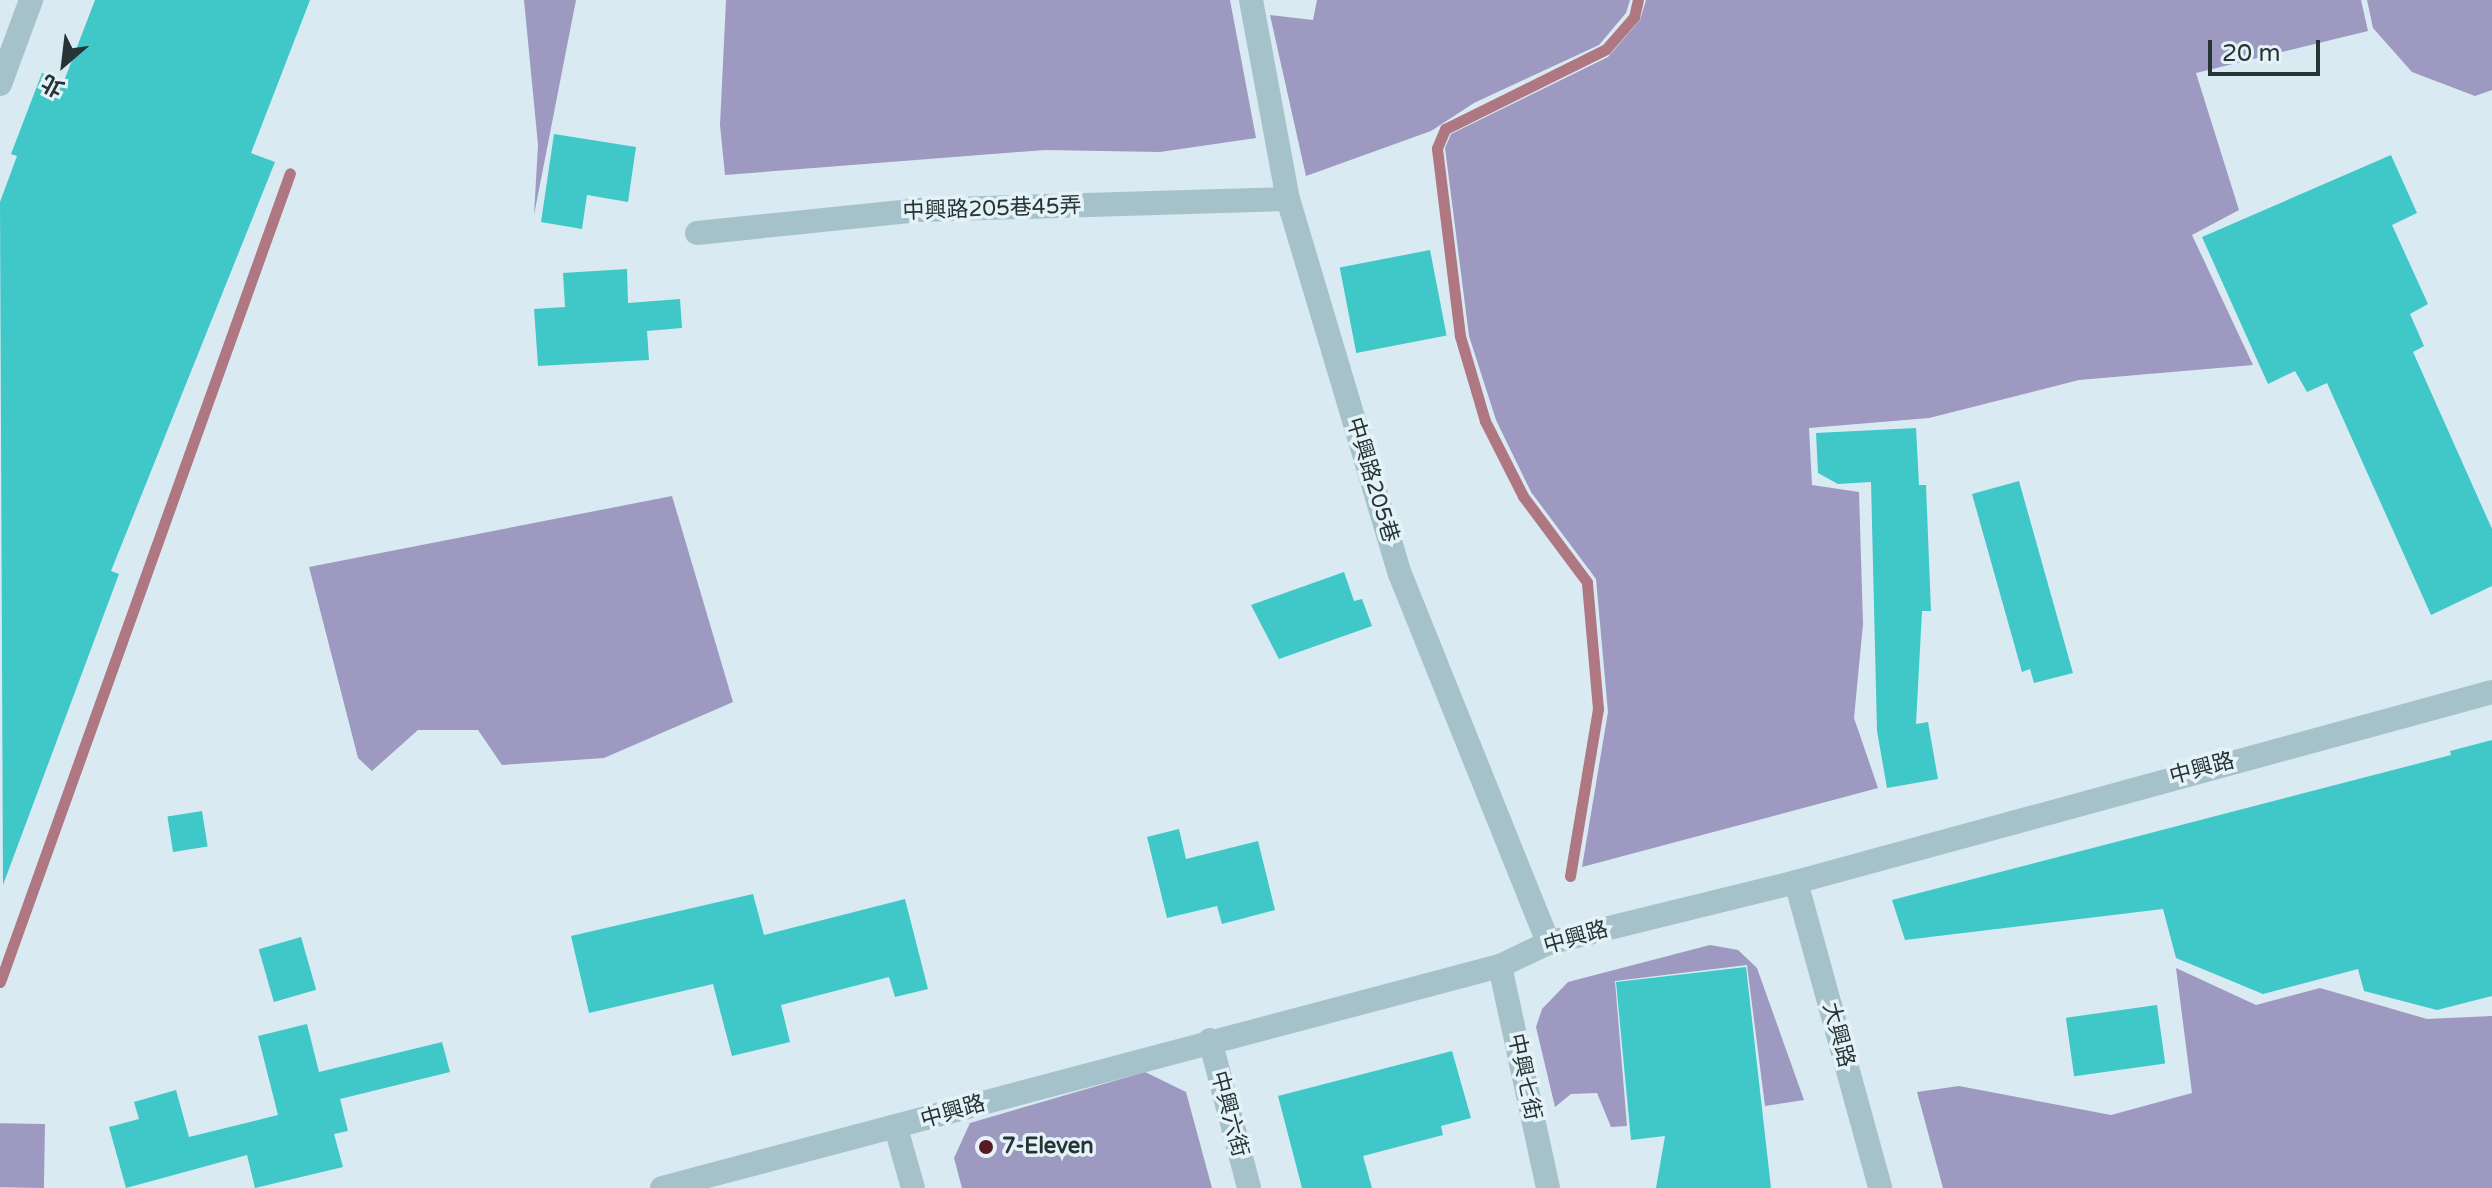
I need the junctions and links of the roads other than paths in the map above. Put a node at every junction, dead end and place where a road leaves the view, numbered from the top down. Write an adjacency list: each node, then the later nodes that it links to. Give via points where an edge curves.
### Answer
1 (31, 0): 3 (street)
2 (1251, 0): 4 (street, 中興路205巷)
3 (0, 84)
4 (1288, 199): 5 (street, 中興路205巷45弄, via 919,210); 8 (street, 中興路205巷, via 1400,574)
5 (697, 233)
6 (2492, 692): 7 (street, 中興路)
7 (1796, 882): 8 (street, 中興路); 16 (street, 大興路)
8 (1548, 943): 9 (street, 中興路)
9 (1500, 966): 10 (street, 中興路); 15 (street, 中興七街)
10 (1210, 1040): 11 (street, 中興路); 14 (street, 中興六街)
11 (896, 1128): 12 (street, 中興路); 13 (street)
12 (662, 1188)
13 (913, 1188)
14 (1249, 1188)
15 (1548, 1188)
16 (1880, 1188)

